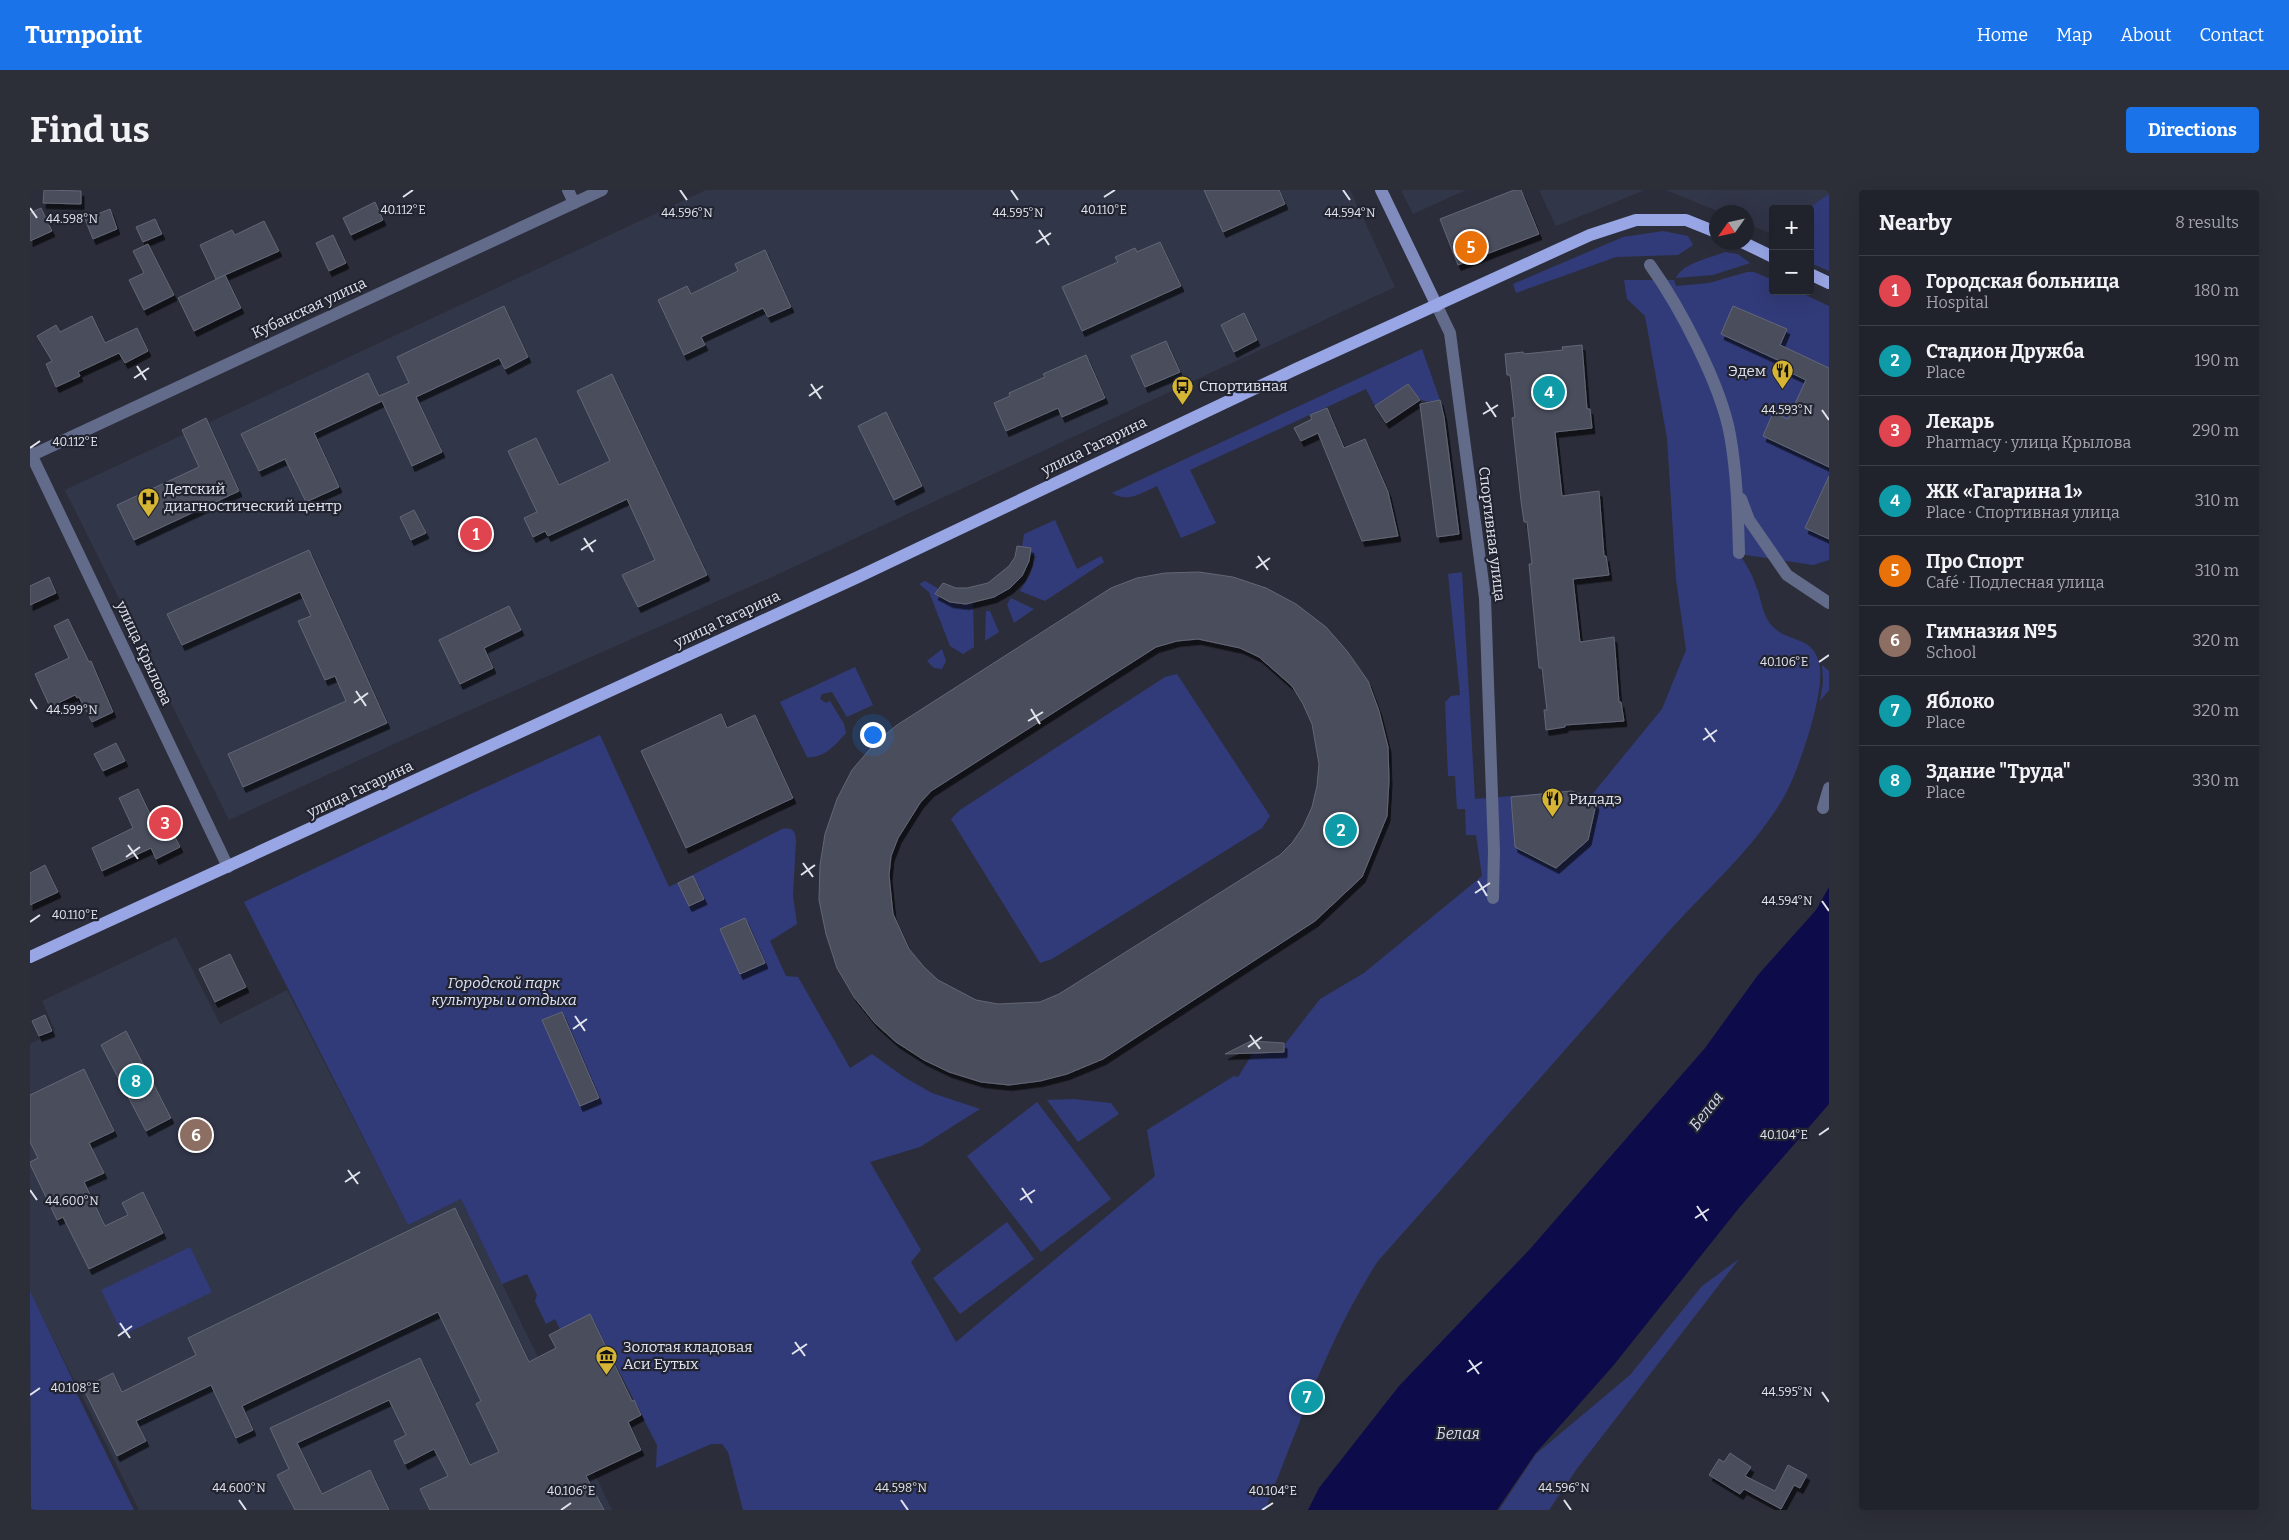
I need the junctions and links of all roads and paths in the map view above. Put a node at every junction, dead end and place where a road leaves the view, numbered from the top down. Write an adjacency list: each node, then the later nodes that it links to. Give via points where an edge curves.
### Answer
1 (568, 190): 4 (street)
2 (602, 190): 4 (street, Кубанская улица)
3 (1381, 190): 11 (main road, Спортивная улица)
4 (574, 203): 12 (street, Кубанская улица)
5 (1709, 229): 11 (main road, улица Гагарина, via 1686,220 1636,220 1590,235)
6 (1754, 248): 7 (main road)
7 (1769, 255)
8 (1650, 265): 13 (street, via 1696,346 1720,399 1730,434)
9 (1814, 276): 10 (main road)
10 (1829, 283)
11 (1437, 306): 18 (main road, улица Гагарина); 19 (street, Спортивная улица, via 1450,334 1484,598)
12 (31, 455): 18 (street, улица Крылова)
13 (1736, 481): 14 (street); 15 (street, via 1749,520 1787,575)
14 (1739, 553)
15 (1829, 604)
16 (1829, 788): 17 (street)
17 (1823, 808)
18 (228, 867): 20 (main road, улица Гагарина)
19 (1493, 898)
20 (30, 957)

